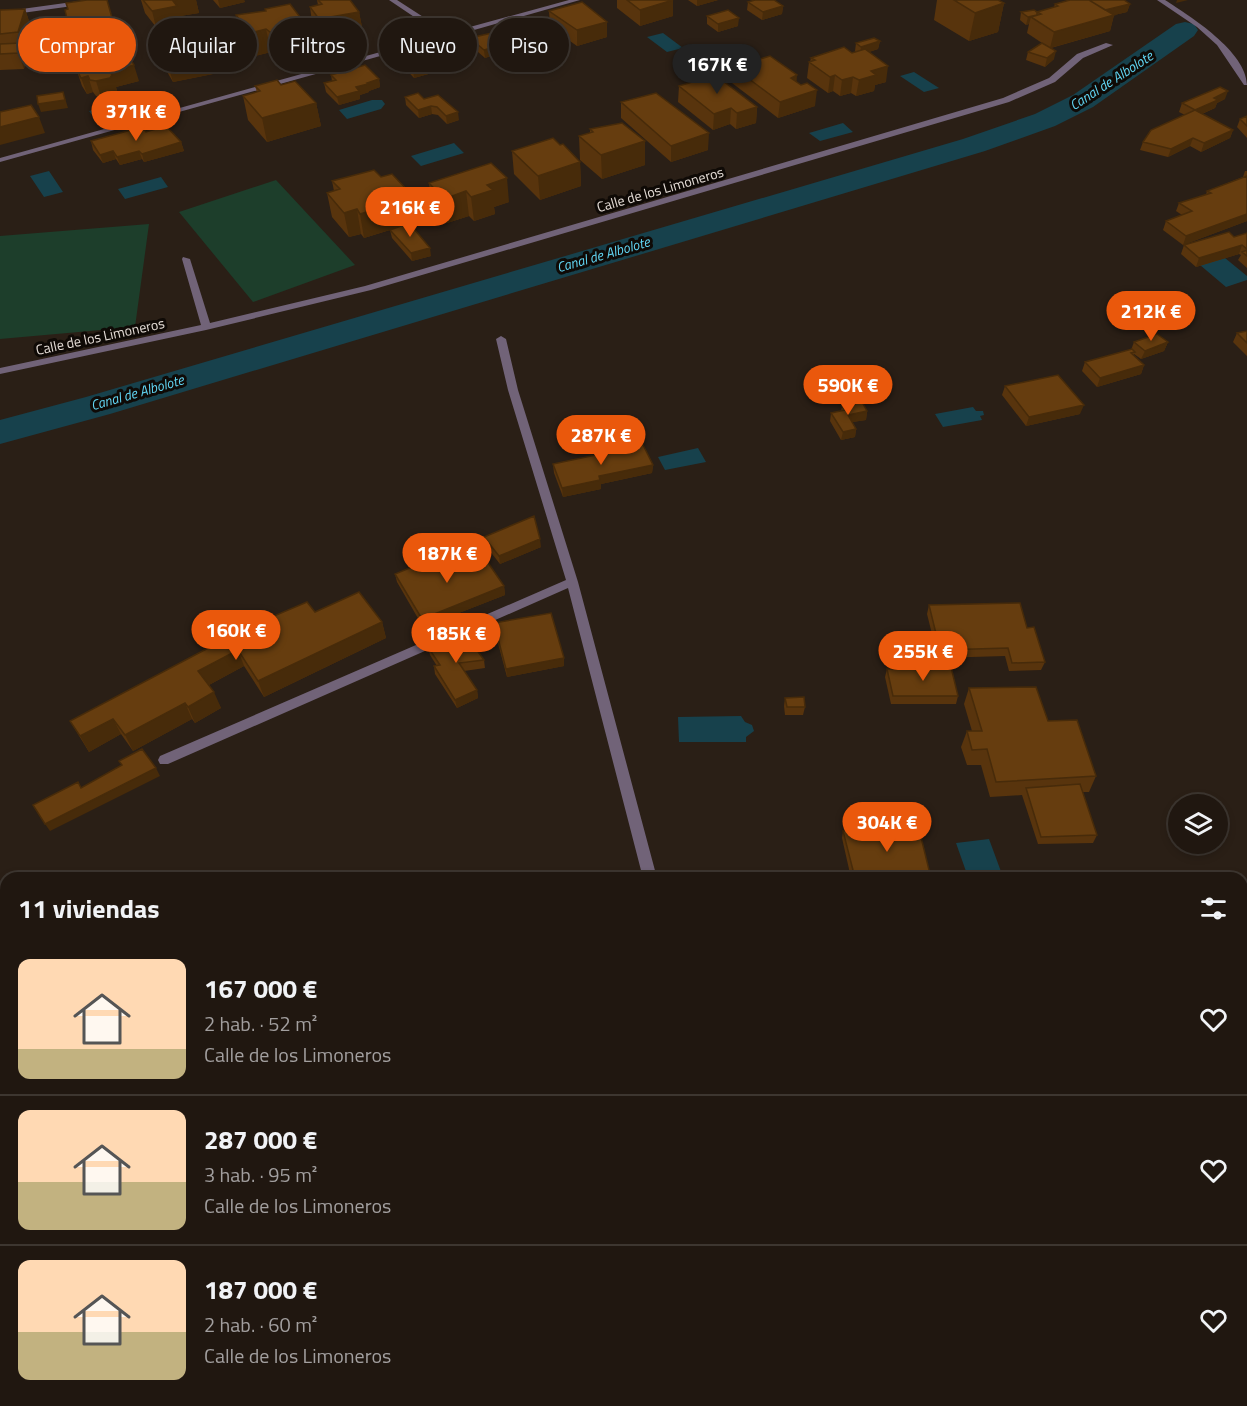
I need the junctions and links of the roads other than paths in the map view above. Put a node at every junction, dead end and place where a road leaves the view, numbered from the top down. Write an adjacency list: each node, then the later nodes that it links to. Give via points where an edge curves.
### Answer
1 (102, 0): 5 (street)
2 (392, 0): 6 (street)
3 (578, 0): 7 (street)
4 (1160, 0): 10 (street, via 1216,38)
5 (0, 14)
6 (420, 18)
7 (477, 28)
8 (1109, 45): 13 (street, Calle de los Limoneros, via 1080,56 1052,80 1006,100 379,285)
9 (379, 55): 11 (street)
10 (1247, 82)
11 (0, 159)
12 (186, 259): 13 (street)
13 (206, 327): 15 (street, Calle de los Limoneros)
14 (501, 339): 16 (street)
15 (0, 371)
16 (572, 582): 17 (street); 18 (street)
17 (164, 760)
18 (648, 872)

